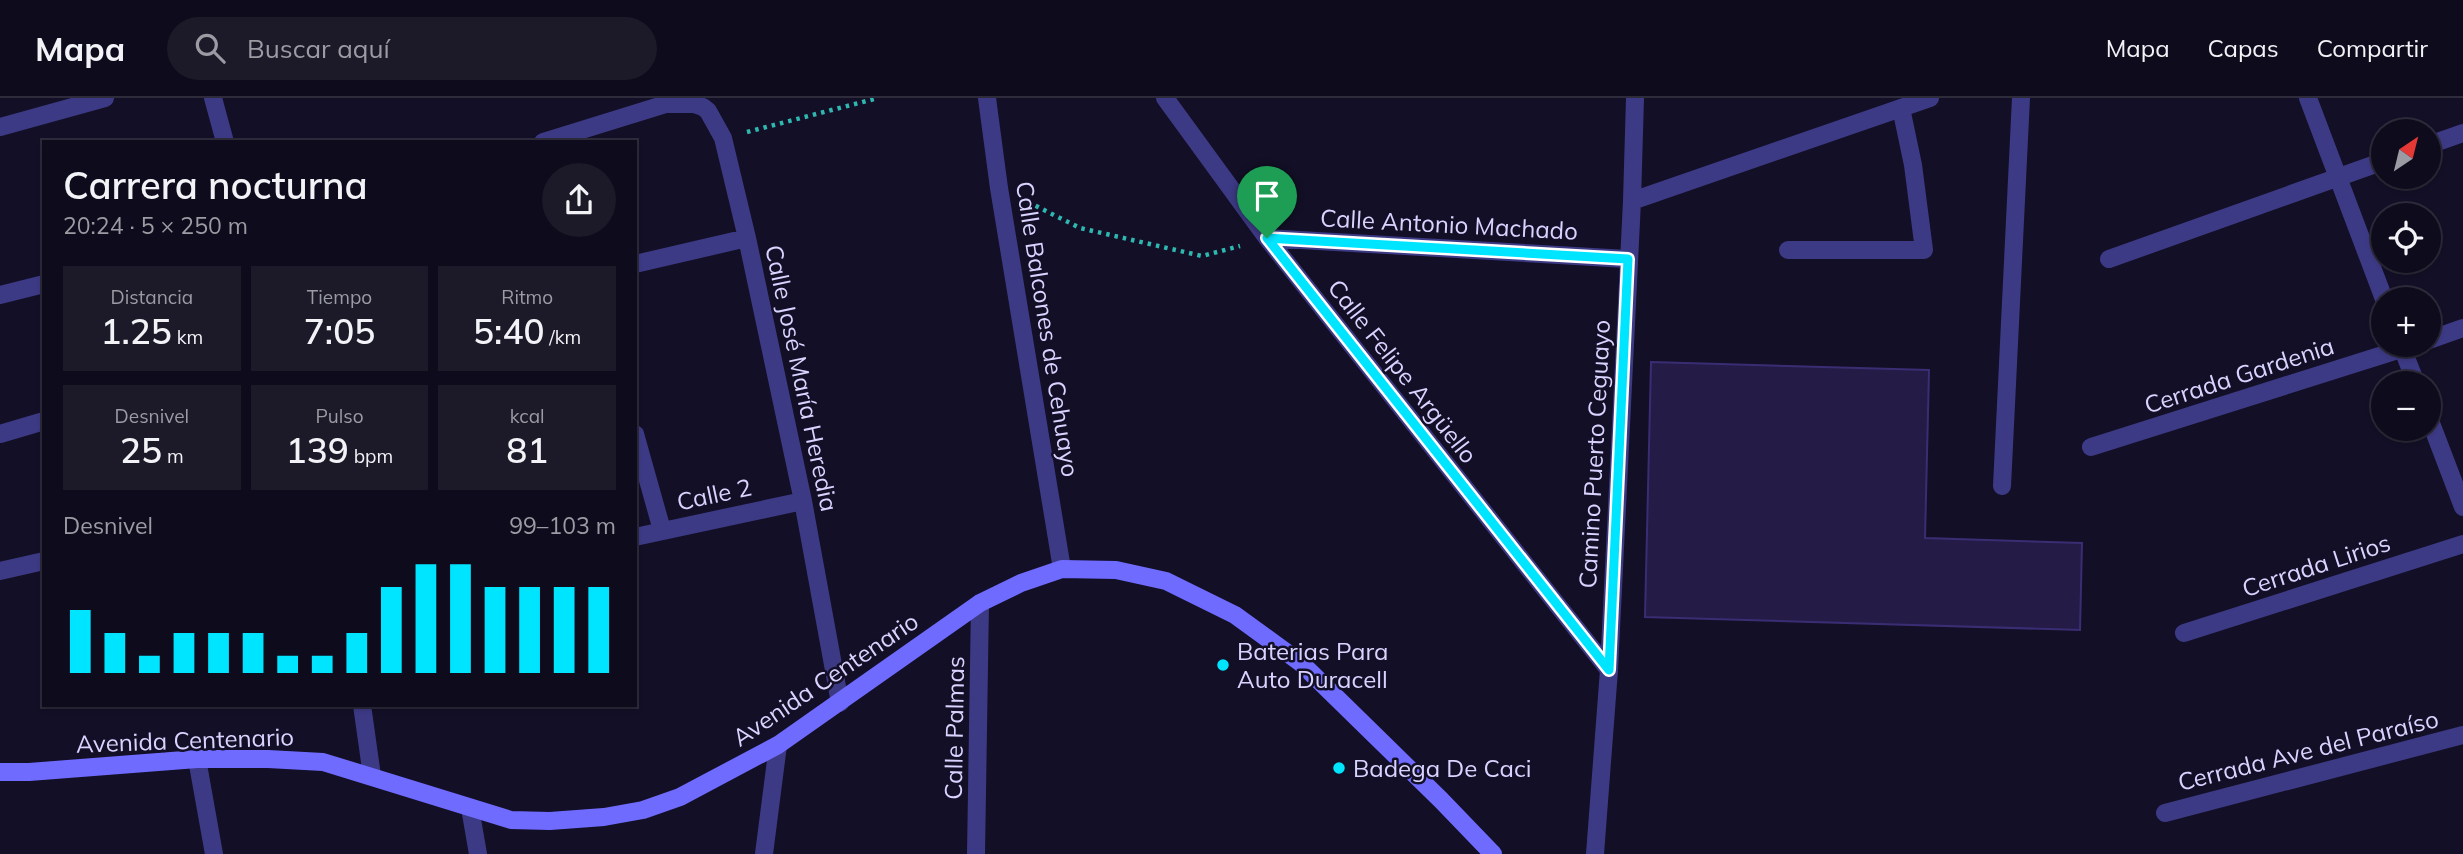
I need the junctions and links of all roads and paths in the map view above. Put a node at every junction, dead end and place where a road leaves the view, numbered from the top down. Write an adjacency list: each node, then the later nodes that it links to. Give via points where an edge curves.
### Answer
1 (105, 98): 12 (street)
2 (213, 98): 15 (street)
3 (878, 98): 14 (path)
4 (987, 98): 20 (street, Calle Balcones de Cehuayo)
5 (1165, 98): 23 (street, Calle Felipe Argüello)
6 (1634, 98): 21 (street, Camino Puerto Ceguayo)
7 (1930, 98): 11 (street)
8 (2021, 98): 39 (street)
9 (2308, 98): 19 (street)
10 (665, 101): 14 (street, Calle José María Heredia, via 703,107); 16 (street)
11 (1901, 108): 21 (street); 24 (street, via 1924,250)
12 (0, 127)
13 (2463, 133): 17 (street)
14 (723, 138): 22 (street, Calle José María Heredia)
15 (224, 140)
16 (549, 140)
17 (2441, 141)
18 (2371, 166): 19 (street)
19 (2337, 178): 26 (street); 29 (street)
20 (999, 188): 23 (path, via 1080,228 1202,256); 46 (street, Calle Balcones de Cehuayo)
21 (1632, 201): 25 (street, Camino Puerto Ceguayo)
22 (747, 238): 27 (street); 40 (street, Calle José María Heredia)
23 (1267, 238): 25 (street, Calle Antonio Machado); 50 (street, Calle Felipe Argüello)
24 (1788, 250)
25 (1628, 259): 50 (street, Camino Puerto Ceguayo)
26 (2109, 259)
27 (637, 264)
28 (42, 284): 30 (street)
29 (2379, 287)
30 (0, 295)
31 (2463, 328): 32 (street)
32 (2441, 336)
33 (2372, 357): 38 (street, Cerrada Gardenia)
34 (42, 422): 35 (street)
35 (0, 434)
36 (637, 441): 42 (street)
37 (2438, 441): 41 (street)
38 (2091, 447)
39 (2002, 486)
40 (803, 501): 42 (street, Calle 2); 51 (street, Calle José María Heredia)
41 (2463, 507)
42 (662, 530): 43 (street, Calle 2)
43 (637, 536)
44 (2463, 544): 49 (street, Cerrada Lirios)
45 (42, 562): 47 (street)
46 (1062, 569): 48 (main road, Avenida Centenario); 64 (main road, Avenida Centenario, via 1116,570 1166,581 1235,615 1301,663)
47 (0, 572)
48 (980, 603): 51 (main road, Avenida Centenario); 63 (street, Calle Palmas)
49 (2185, 633)
50 (1609, 670): 65 (street, Camino Puerto Ceguayo)
51 (840, 703): 54 (main road, Avenida Centenario)
52 (362, 707): 57 (street)
53 (2463, 736): 59 (street, Cerrada Ave del Paraíso)
54 (778, 745): 58 (main road, Avenida Centenario, via 680,797 643,810 550,821 511,820); 62 (street)
55 (197, 759): 56 (main road, Avenida Centenario); 57 (main road, Avenida Centenario, via 323,762); 60 (street)
56 (0, 772)
57 (373, 775): 58 (main road, Avenida Centenario)
58 (470, 808): 61 (street)
59 (2165, 813)
60 (214, 854)
61 (478, 854)
62 (764, 854)
63 (976, 854)
64 (1493, 854)
65 (1595, 854)

